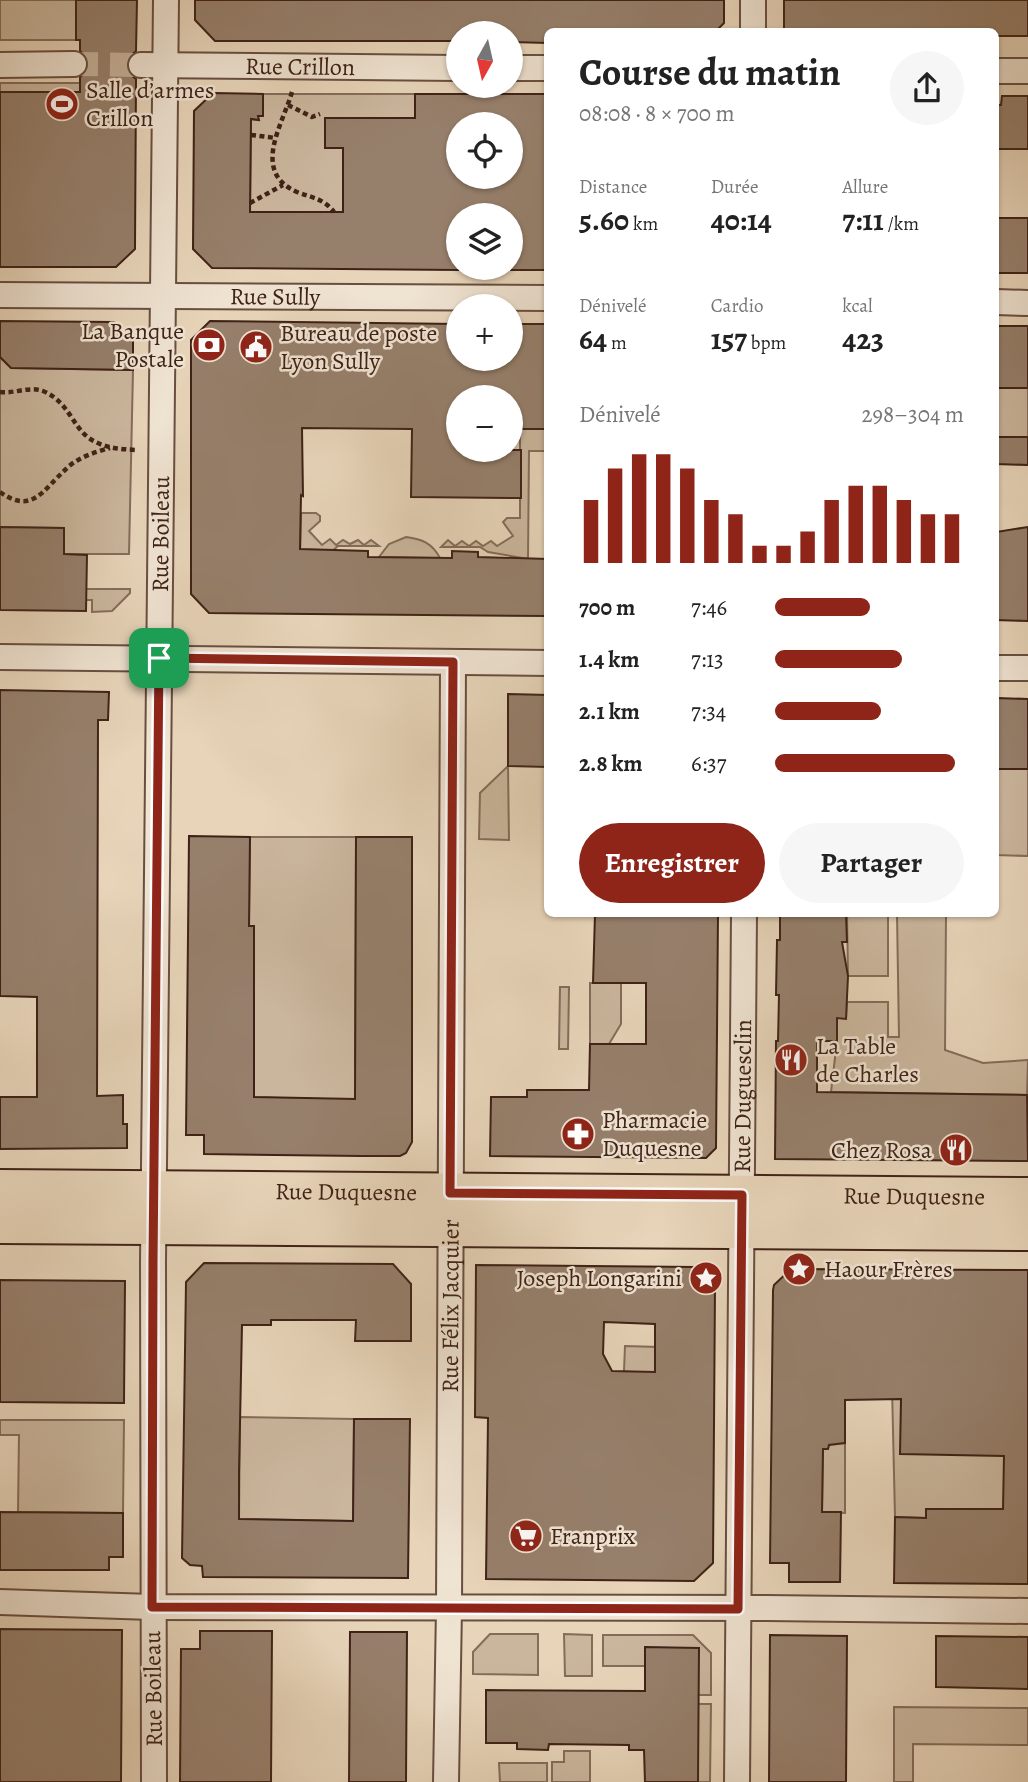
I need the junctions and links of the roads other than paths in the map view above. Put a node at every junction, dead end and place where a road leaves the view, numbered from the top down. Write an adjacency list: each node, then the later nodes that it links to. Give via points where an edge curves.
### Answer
1 (166, 0): 7 (street, Rue Boileau)
2 (753, 0): 3 (street)
3 (753, 28)
4 (74, 64): 5 (street)
5 (0, 65)
6 (141, 65): 7 (street, Rue Crillon)
7 (166, 65): 8 (street, Rue Crillon); 14 (street, Rue Boileau)
8 (446, 68)
9 (523, 68): 10 (street)
10 (544, 68)
11 (999, 71): 12 (street)
12 (1028, 71)
13 (0, 295): 14 (street, Rue Sully)
14 (163, 295): 15 (street, Rue Sully); 19 (street, Rue Boileau)
15 (544, 298)
16 (999, 302): 17 (street)
17 (1028, 303)
18 (0, 657): 19 (street)
19 (159, 658): 20 (street); 27 (street, Rue Boileau)
20 (453, 662): 21 (street); 28 (street, Rue Félix Jacquier)
21 (544, 663)
22 (999, 668): 23 (street)
23 (1028, 668)
24 (744, 917): 29 (street, Rue Duguesclin)
25 (0, 1189): 27 (main road, Rue Duquesne)
26 (1028, 1198): 29 (main road, Rue Duquesne)
27 (154, 1208): 28 (main road, Rue Duquesne); 30 (main road, Rue Duquesne); 33 (street, Rue Boileau)
28 (450, 1210): 29 (main road, Rue Duquesne); 34 (street, Rue Félix Jacquier)
29 (741, 1212): 31 (main road, Rue Duquesne); 35 (street, Rue Duguesclin)
30 (0, 1224)
31 (1028, 1231)
32 (0, 1602): 33 (street)
33 (152, 1607): 34 (street); 37 (street, Rue Boileau)
34 (449, 1608): 35 (street); 38 (street, Rue Félix Jacquier)
35 (738, 1609): 36 (street); 39 (street, Rue Duguesclin)
36 (1028, 1611)
37 (154, 1782)
38 (446, 1782)
39 (737, 1782)

